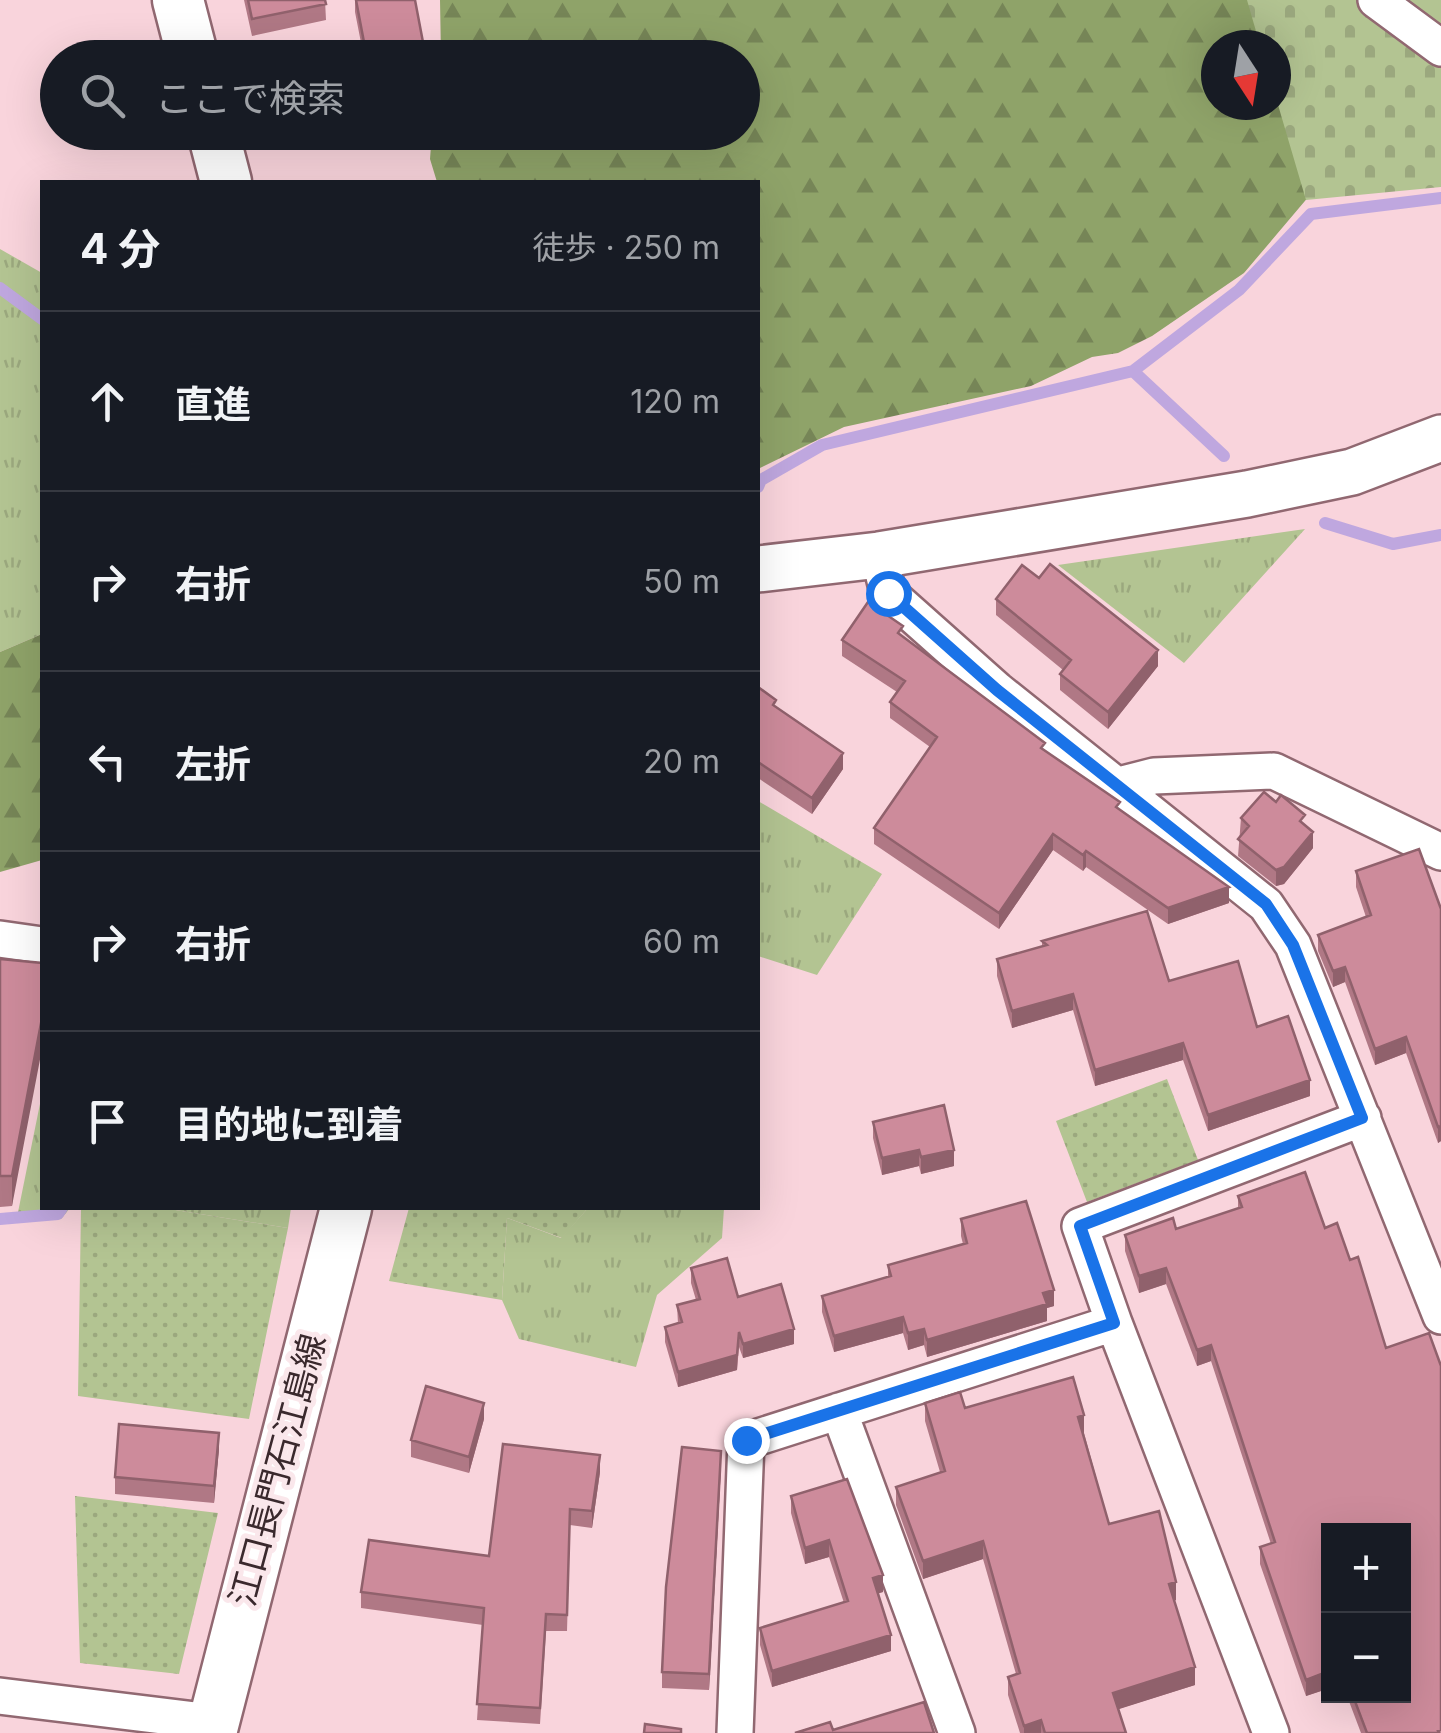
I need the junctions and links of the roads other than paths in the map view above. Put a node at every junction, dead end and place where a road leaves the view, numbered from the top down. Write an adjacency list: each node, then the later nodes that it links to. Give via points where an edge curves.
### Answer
1 (178, 0): 3 (main road)
2 (1376, 0): 4 (street)
3 (188, 40)
4 (1441, 48)
5 (218, 150): 6 (main road)
6 (225, 180)
7 (1441, 438): 8 (street, via 1352,472 1247,494)
8 (879, 555): 9 (street); 10 (street, via 888,593)
9 (760, 569)
10 (1119, 785): 11 (street, via 1154,776 1274,771); 14 (street, via 1266,904 1293,945)
11 (1441, 852)
12 (0, 939): 13 (street)
13 (40, 944)
14 (1362, 1118): 16 (street); 17 (street, via 1080,1226)
15 (345, 1210): 20 (main road, 江口長門石江島線)
16 (1441, 1316)
17 (1114, 1323): 18 (street); 23 (street)
18 (839, 1411): 21 (street, via 746,1440); 22 (street)
19 (0, 1696): 20 (street)
20 (211, 1728)
21 (735, 1733)
22 (957, 1733)
23 (1271, 1733)

